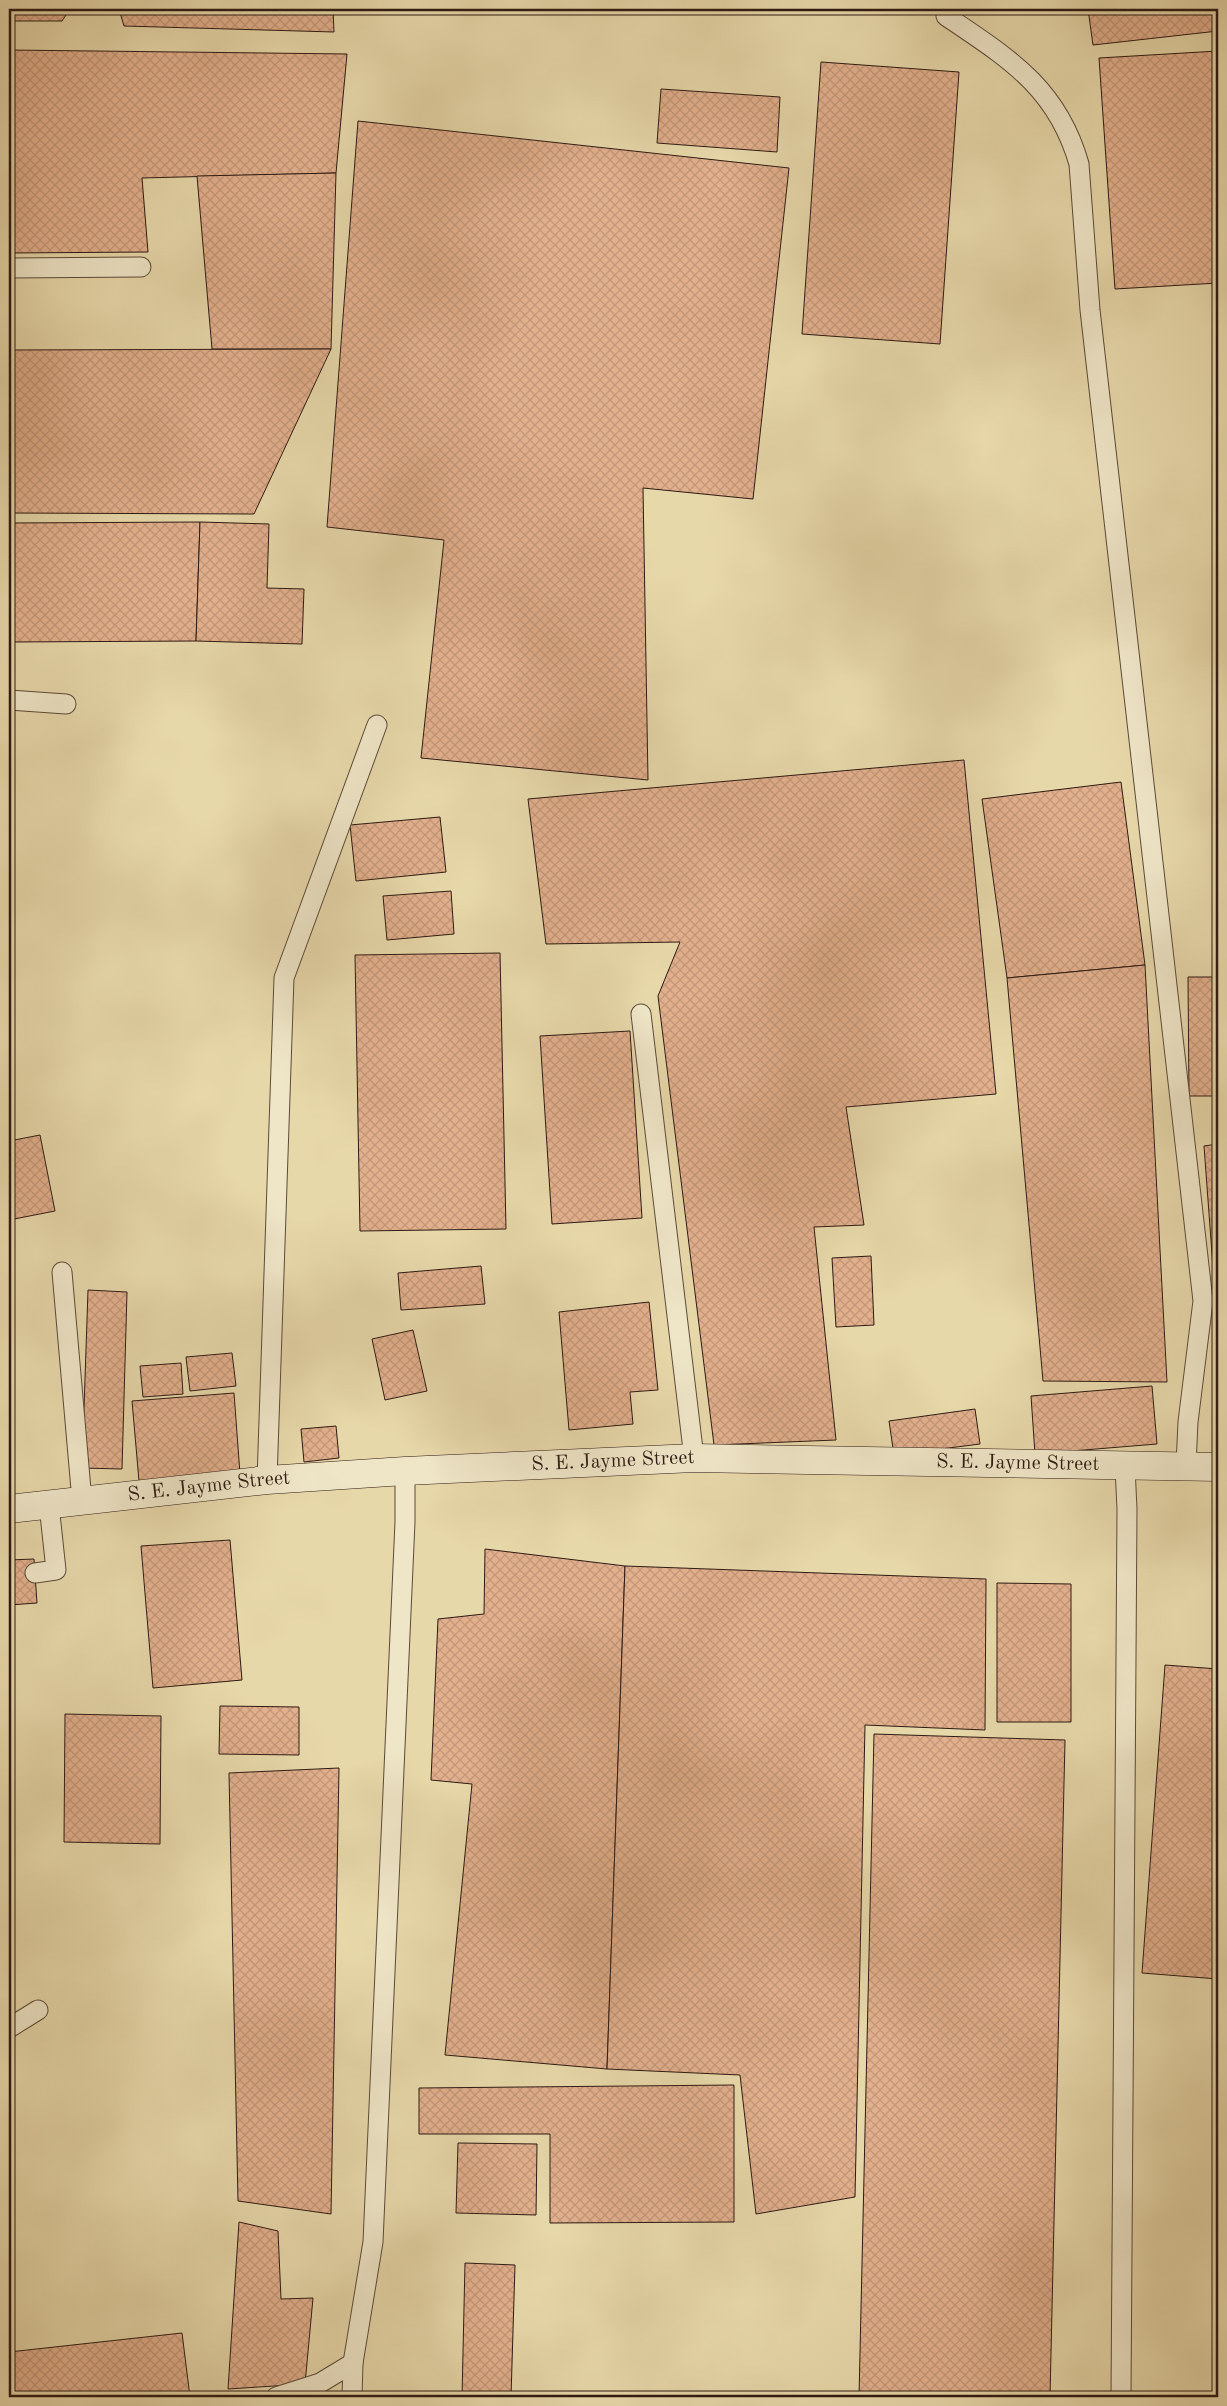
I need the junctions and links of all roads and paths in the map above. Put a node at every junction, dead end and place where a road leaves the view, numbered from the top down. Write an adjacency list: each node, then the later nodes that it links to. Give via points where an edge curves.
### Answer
1 (946, 16): 9 (lane, via 1008,59 1040,89 1062,118 1078,164 1090,310)
2 (141, 267): 3 (lane)
3 (9, 268)
4 (9, 700): 5 (lane)
5 (66, 704)
6 (376, 725): 15 (lane, via 284,978)
7 (641, 1014): 10 (lane)
8 (62, 1272): 16 (lane)
9 (1211, 1301): 11 (lane, via 1188,1422)
10 (694, 1458): 12 (street, S. E. Jayme Street); 14 (street, S. E. Jayme Street)
11 (1186, 1465): 12 (street, S. E. Jayme Street); 13 (street, S. E. Jayme Street)
12 (1125, 1467): 25 (lane)
13 (1218, 1467)
14 (404, 1471): 15 (street, S. E. Jayme Street); 22 (lane, via 405,1532 373,2242)
15 (267, 1480): 16 (street, S. E. Jayme Street)
16 (82, 1502): 17 (street, S. E. Jayme Street)
17 (49, 1505): 18 (street, S. E. Jayme Street); 19 (lane, via 56,1570)
18 (9, 1509)
19 (35, 1573)
20 (38, 2010): 21 (lane)
21 (9, 2028)
22 (353, 2363): 23 (lane, via 320,2383); 24 (lane)
23 (276, 2397)
24 (352, 2397)
25 (1121, 2397)

